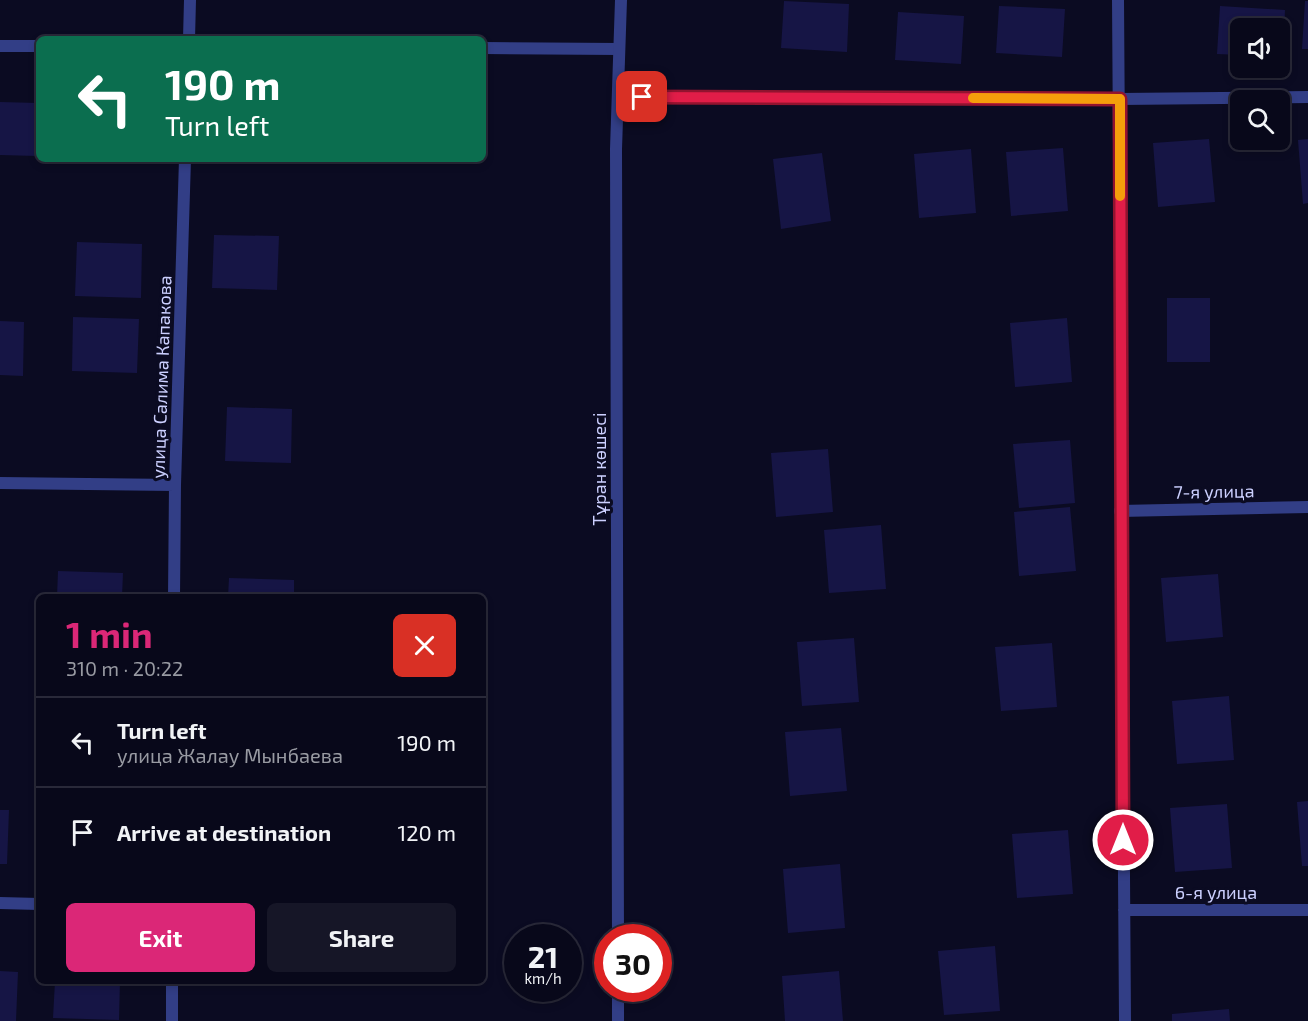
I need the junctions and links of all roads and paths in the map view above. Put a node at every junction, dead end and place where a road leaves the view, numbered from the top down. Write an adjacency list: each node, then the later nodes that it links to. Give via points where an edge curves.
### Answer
1 (190, 0): 4 (street)
2 (621, 0): 8 (street, Тұран көшесі)
3 (1118, 0): 11 (street)
4 (189, 36)
5 (0, 46): 6 (street)
6 (36, 46)
7 (486, 48): 8 (street)
8 (619, 49): 9 (street, Тұран көшесі)
9 (618, 97): 11 (street); 22 (street, Тұран көшесі)
10 (1308, 97): 11 (street)
11 (1120, 99): 16 (street)
12 (185, 162): 14 (street, улица Салима Капакова)
13 (0, 483): 14 (street)
14 (175, 484): 17 (street, улица Салима Капакова)
15 (1308, 507): 16 (street, 7-я улица)
16 (1120, 512): 20 (street)
17 (174, 594)
18 (0, 903): 19 (street)
19 (36, 904)
20 (1124, 910): 21 (street, 6-я улица); 27 (street)
21 (1308, 910)
22 (618, 924)
23 (172, 984): 25 (street)
24 (618, 1002): 26 (street)
25 (172, 1021)
26 (618, 1021)
27 (1125, 1021)

